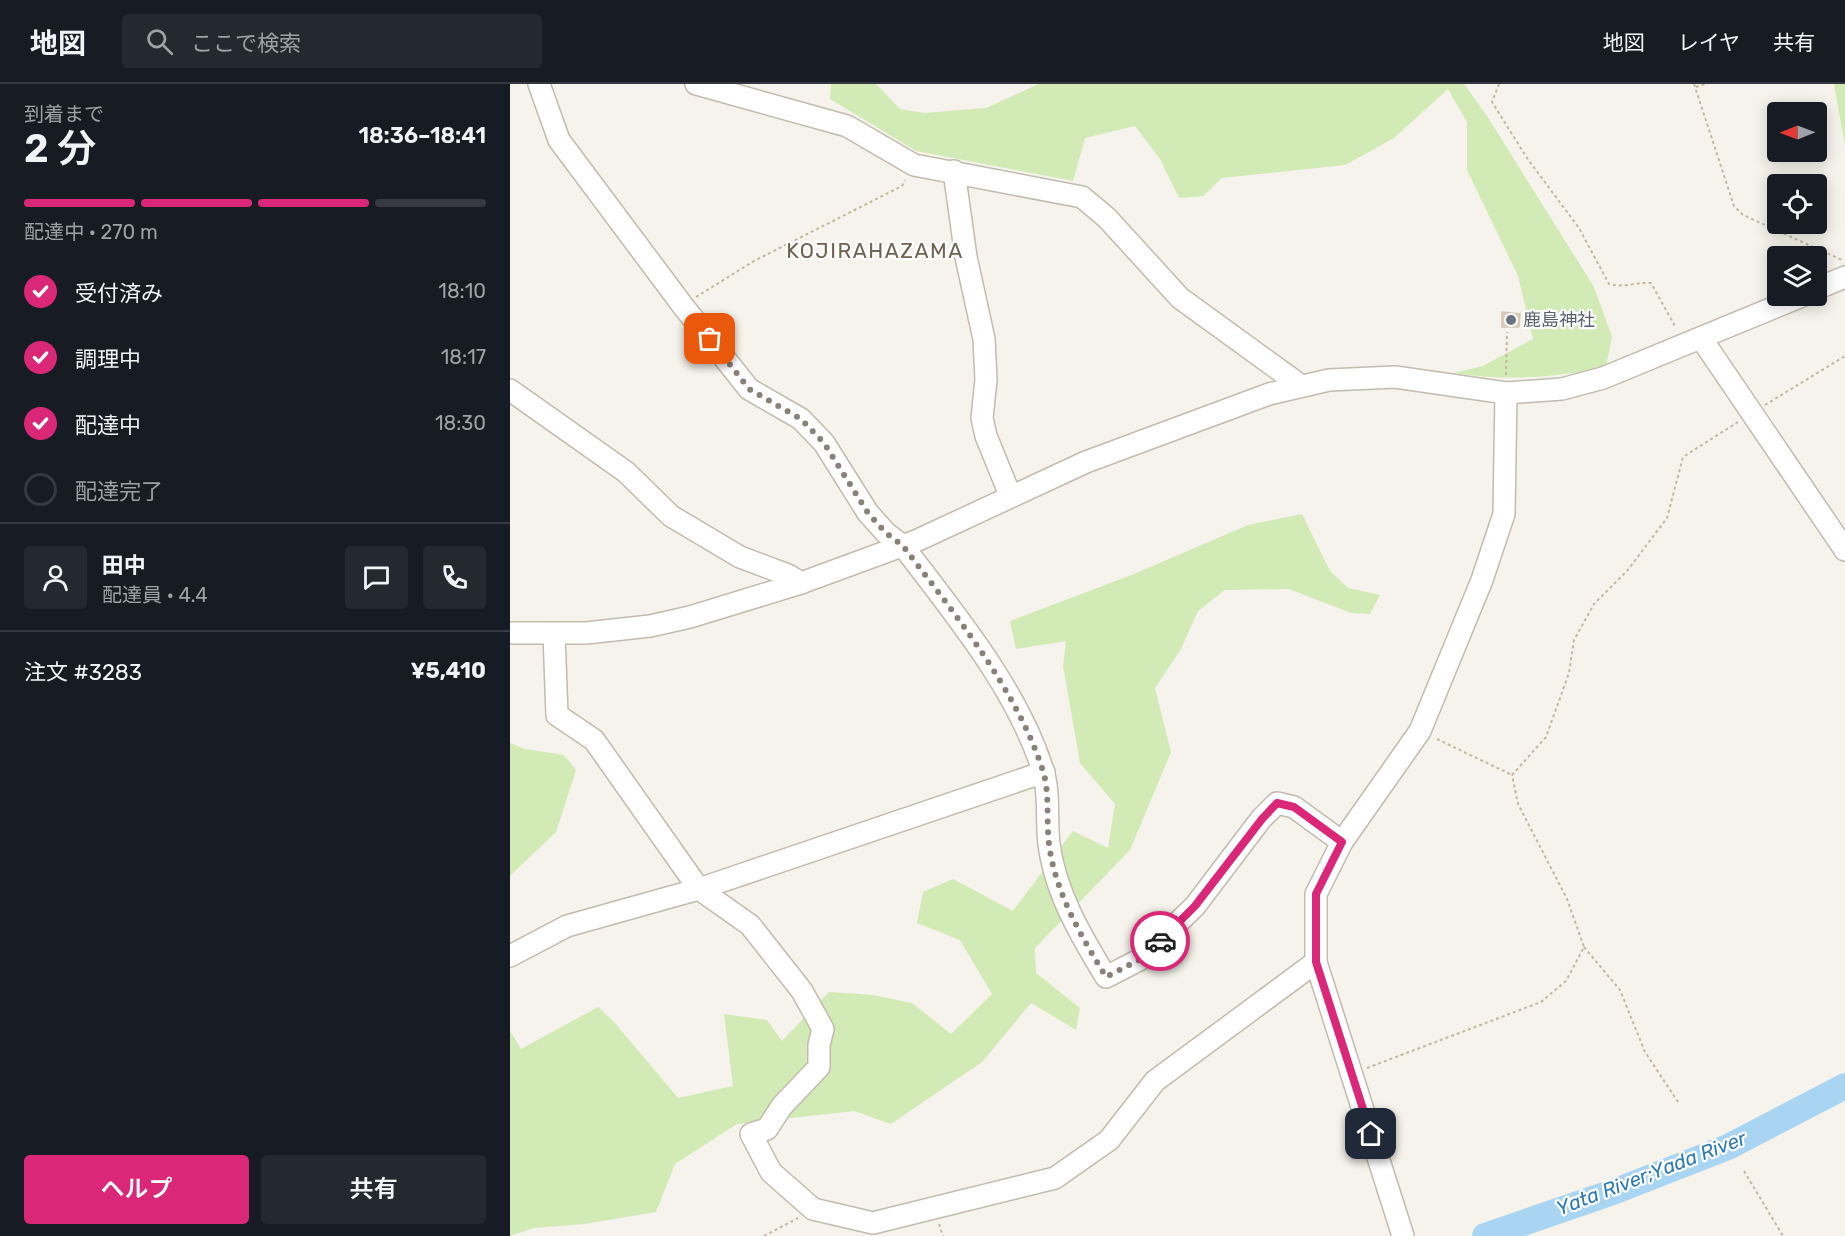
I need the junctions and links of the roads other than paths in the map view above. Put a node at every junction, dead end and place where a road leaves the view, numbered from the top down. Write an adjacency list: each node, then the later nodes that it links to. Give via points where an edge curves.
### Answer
1 (539, 84): 12 (street, via 559,140 683,306 749,389 801,419 824,443 868,513)
2 (696, 84): 3 (street, via 847,126 914,165)
3 (954, 171): 8 (street, via 1082,197 1107,218 1180,298); 11 (street, via 966,256 984,339 986,380 982,418)
4 (1845, 277): 5 (street)
5 (1827, 284)
6 (1778, 306): 7 (street)
7 (1696, 340): 10 (street, via 1582,384); 13 (street, via 1752,413)
8 (1300, 386): 10 (street, via 1329,380 1395,377); 11 (street, via 1086,462)
9 (510, 390): 14 (street, via 626,472 670,516 740,557)
10 (1506, 393): 18 (street, via 1504,514 1482,580 1420,731)
11 (1010, 495): 12 (street)
12 (903, 546): 14 (street); 17 (street, via 1013,699)
13 (1845, 550)
14 (801, 583): 16 (street, via 669,622 618,631)
15 (510, 633): 16 (street)
16 (554, 634): 19 (street, via 557,715 594,740)
17 (1044, 772): 18 (street, via 1049,845 1060,890 1083,940 1106,977 1139,960 1195,906 1277,803 1294,807); 19 (street)
18 (1342, 842): 21 (street, via 1316,894)
19 (699, 889): 20 (street, via 567,926); 21 (street, via 750,925 802,991 823,1029 819,1067 782,1106 767,1129 751,1134 771,1172 813,1209 873,1224 1055,1178 1108,1140 1155,1081)
20 (510, 956)
21 (1316, 962): 22 (street)
22 (1403, 1236)

